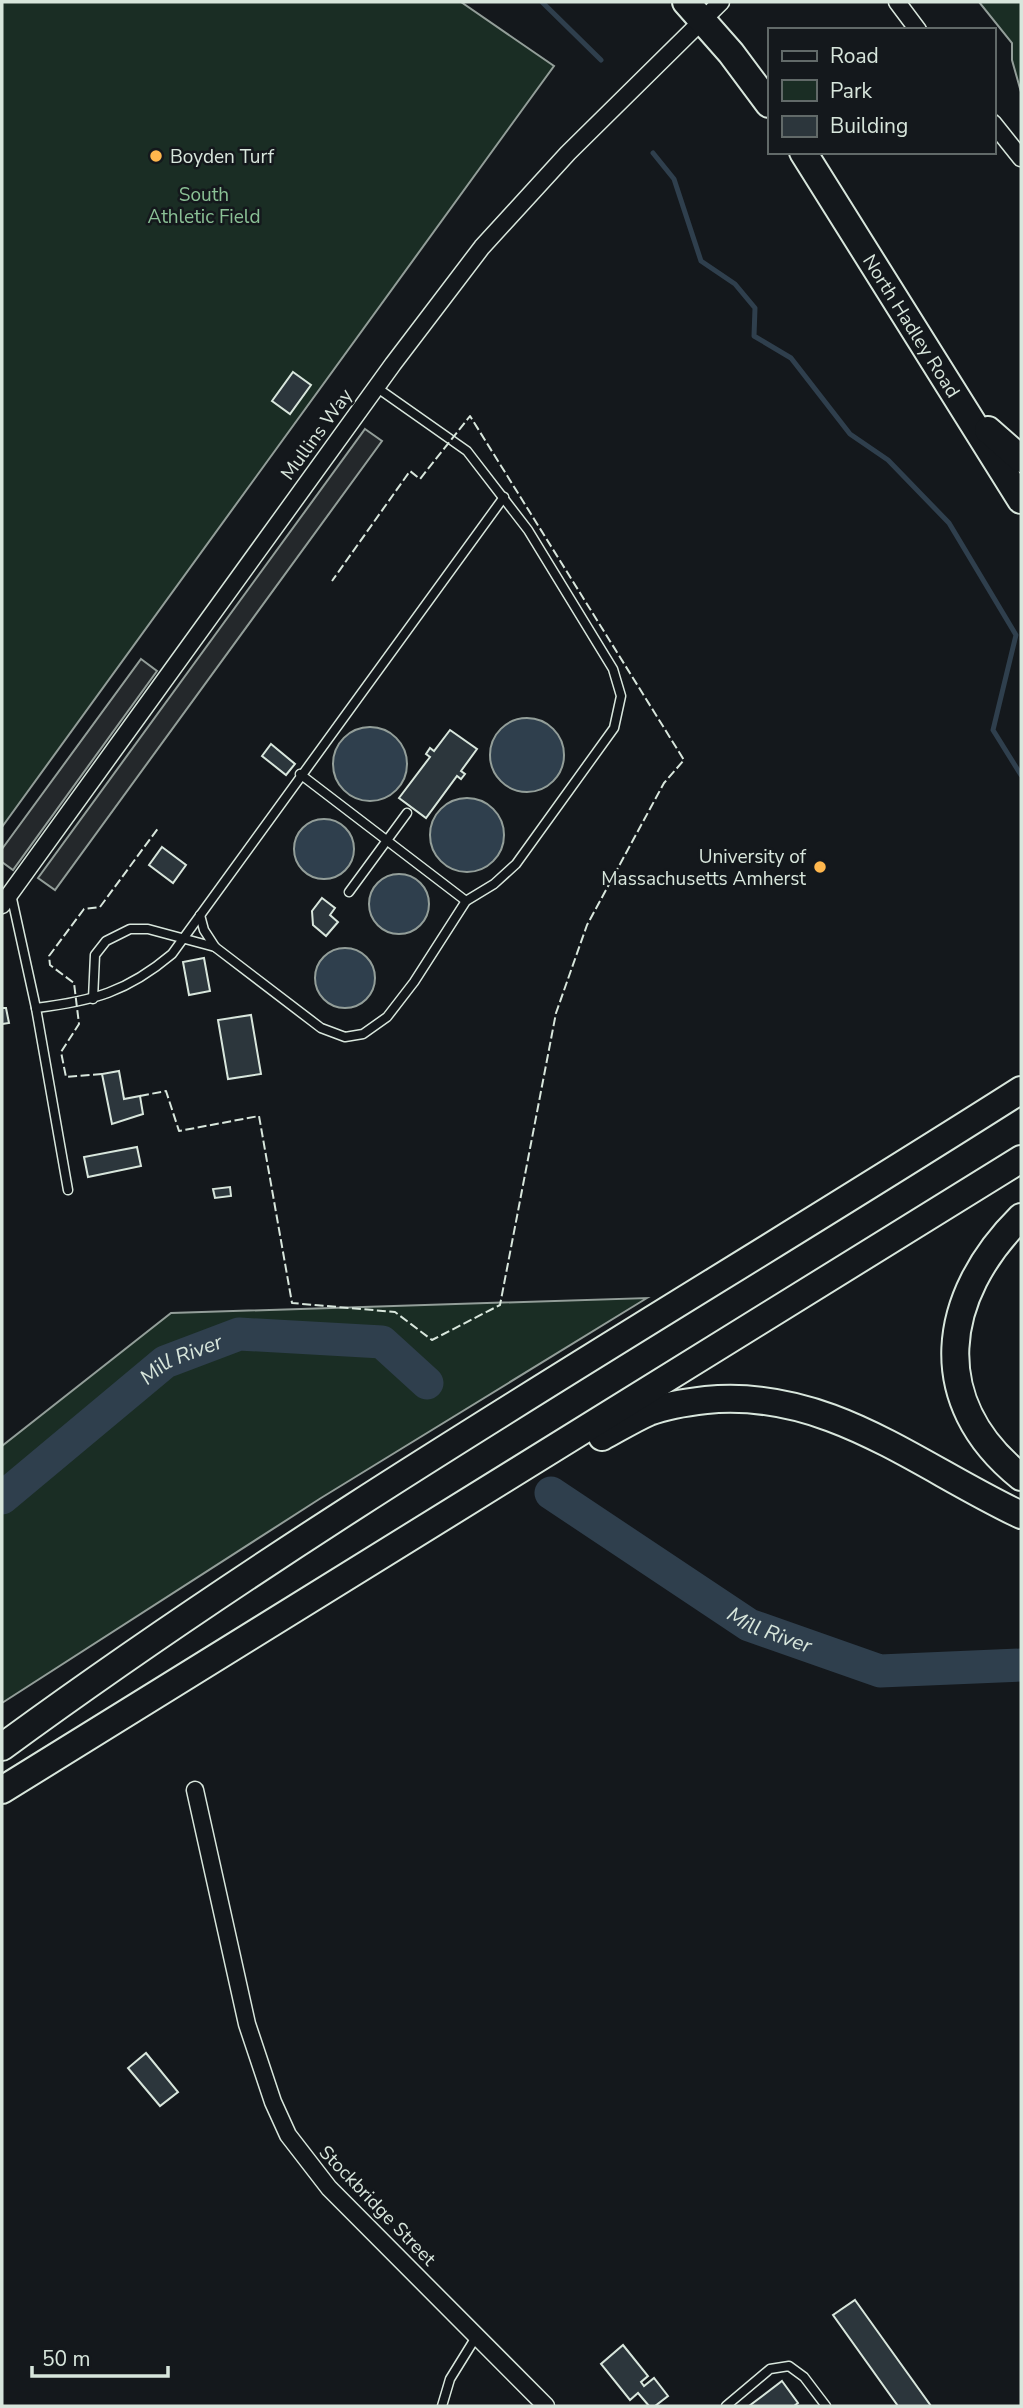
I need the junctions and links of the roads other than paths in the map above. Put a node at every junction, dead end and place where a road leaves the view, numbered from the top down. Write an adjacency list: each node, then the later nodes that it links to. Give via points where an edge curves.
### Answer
1 (897, 2): 3 (street)
2 (703, 8): 4 (main road); 8 (street, Mullins Way, via 482,247)
3 (916, 28)
4 (768, 103)
5 (995, 126): 7 (street)
6 (804, 154): 9 (main road, North Hadley Road)
7 (1021, 158)
8 (376, 387): 11 (lane, via 467,451); 17 (street, Mullins Way)
9 (967, 411): 10 (main road); 12 (main road, North Hadley Road)
10 (1021, 459)
11 (504, 497): 13 (lane); 18 (lane, via 607,657 619,683 621,702 609,738 516,864)
12 (1021, 500)
13 (300, 774): 15 (lane); 19 (lane)
14 (407, 813): 15 (lane)
15 (387, 841): 16 (lane); 18 (lane)
16 (349, 892)
17 (6, 899): 23 (lane)
18 (466, 901): 21 (lane, via 394,1008 374,1028 354,1037 321,1028)
19 (200, 915): 20 (lane); 21 (lane)
20 (184, 938): 21 (lane); 22 (lane, via 152,971); 22 (lane, via 130,929 106,941 95,955)
21 (215, 947)
22 (93, 999): 23 (lane)
23 (36, 1008): 26 (lane)
24 (1021, 1090): 31 (main road, via 314,1531 117,1663)
25 (1021, 1159): 30 (main road)
26 (68, 1190)
27 (1021, 1217): 28 (main road, via 985,1257 970,1284 957,1329 956,1359 974,1424)
28 (1021, 1477)
29 (1021, 1515): 30 (main road, via 820,1411 756,1399 699,1401 649,1412)
30 (268, 1625): 32 (main road)
31 (2, 1747)
32 (2, 1790)
33 (195, 1790): 34 (street, Stockbridge Street, via 247,2024 288,2136 328,2188)
34 (477, 2337): 35 (lane, via 450,2379); 36 (street, Stockbridge Street)
35 (442, 2406)
36 (546, 2406)
37 (726, 2406): 38 (lane, via 770,2369 789,2366 804,2377)
38 (826, 2406)

